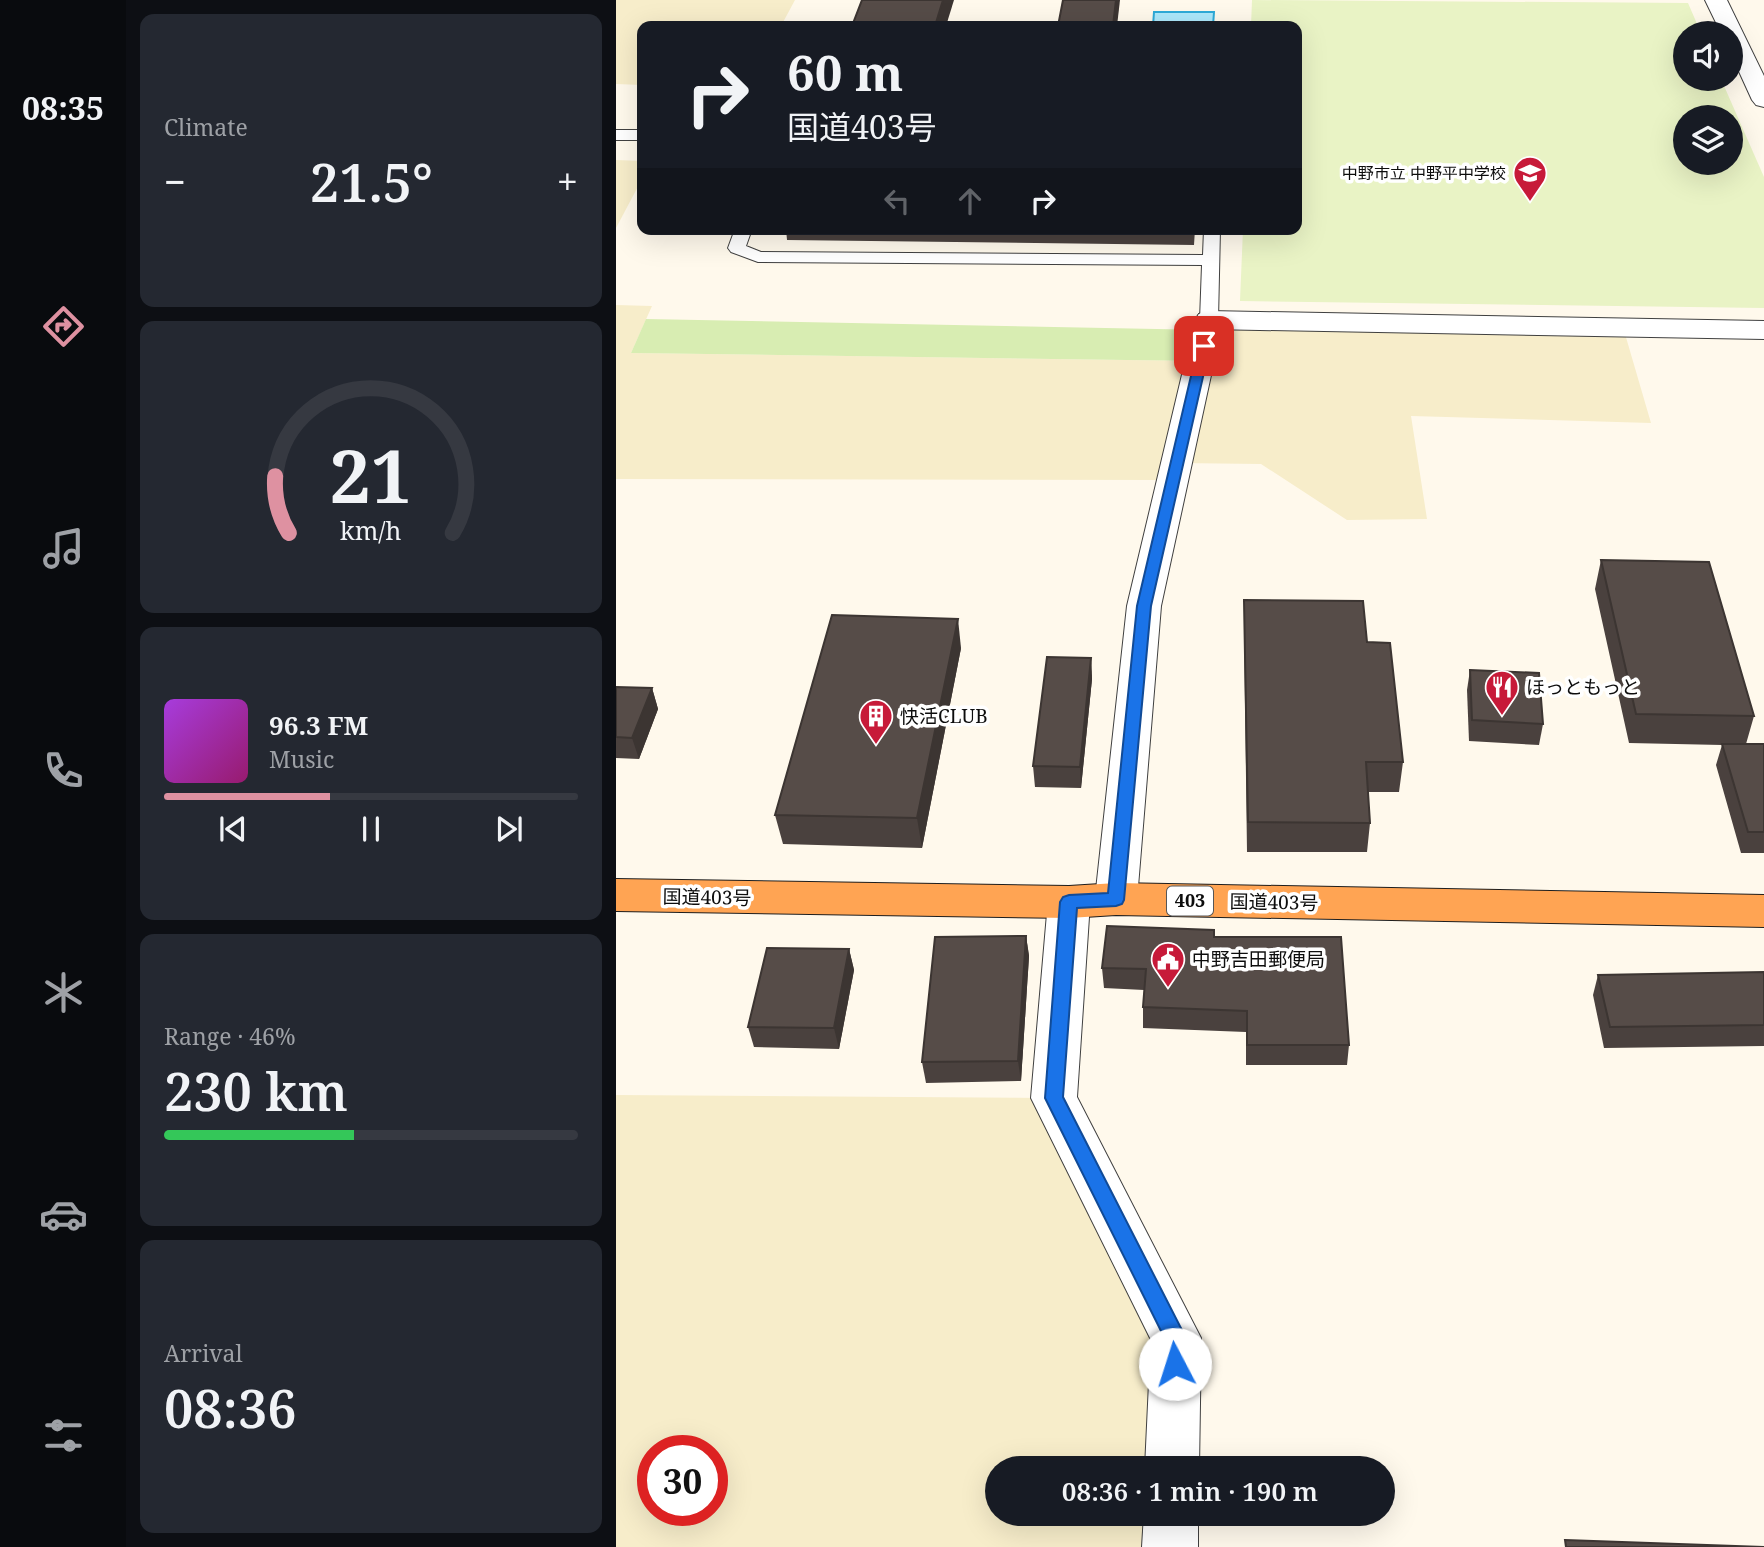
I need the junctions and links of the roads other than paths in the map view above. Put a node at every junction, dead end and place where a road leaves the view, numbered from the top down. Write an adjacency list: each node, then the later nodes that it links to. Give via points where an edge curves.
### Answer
1 (1716, 0): 2 (street)
2 (1764, 100)
3 (616, 135): 4 (lane)
4 (637, 135)
5 (742, 235): 7 (lane, via 737,248 758,257)
6 (1212, 235): 7 (lane)
7 (1210, 260): 8 (lane)
8 (1209, 320): 9 (street); 11 (street, via 1144,606)
9 (1764, 330)
10 (616, 895): 12 (highway, 国道403号 / 403)
11 (1116, 900): 12 (highway, 国道403号 / 403); 13 (highway, 国道403号 / 403)
12 (1069, 902): 14 (street, via 1054,1098 1176,1338)
13 (1764, 911)
14 (1172, 1456)
15 (1171, 1526): 16 (street)
16 (1170, 1547)

